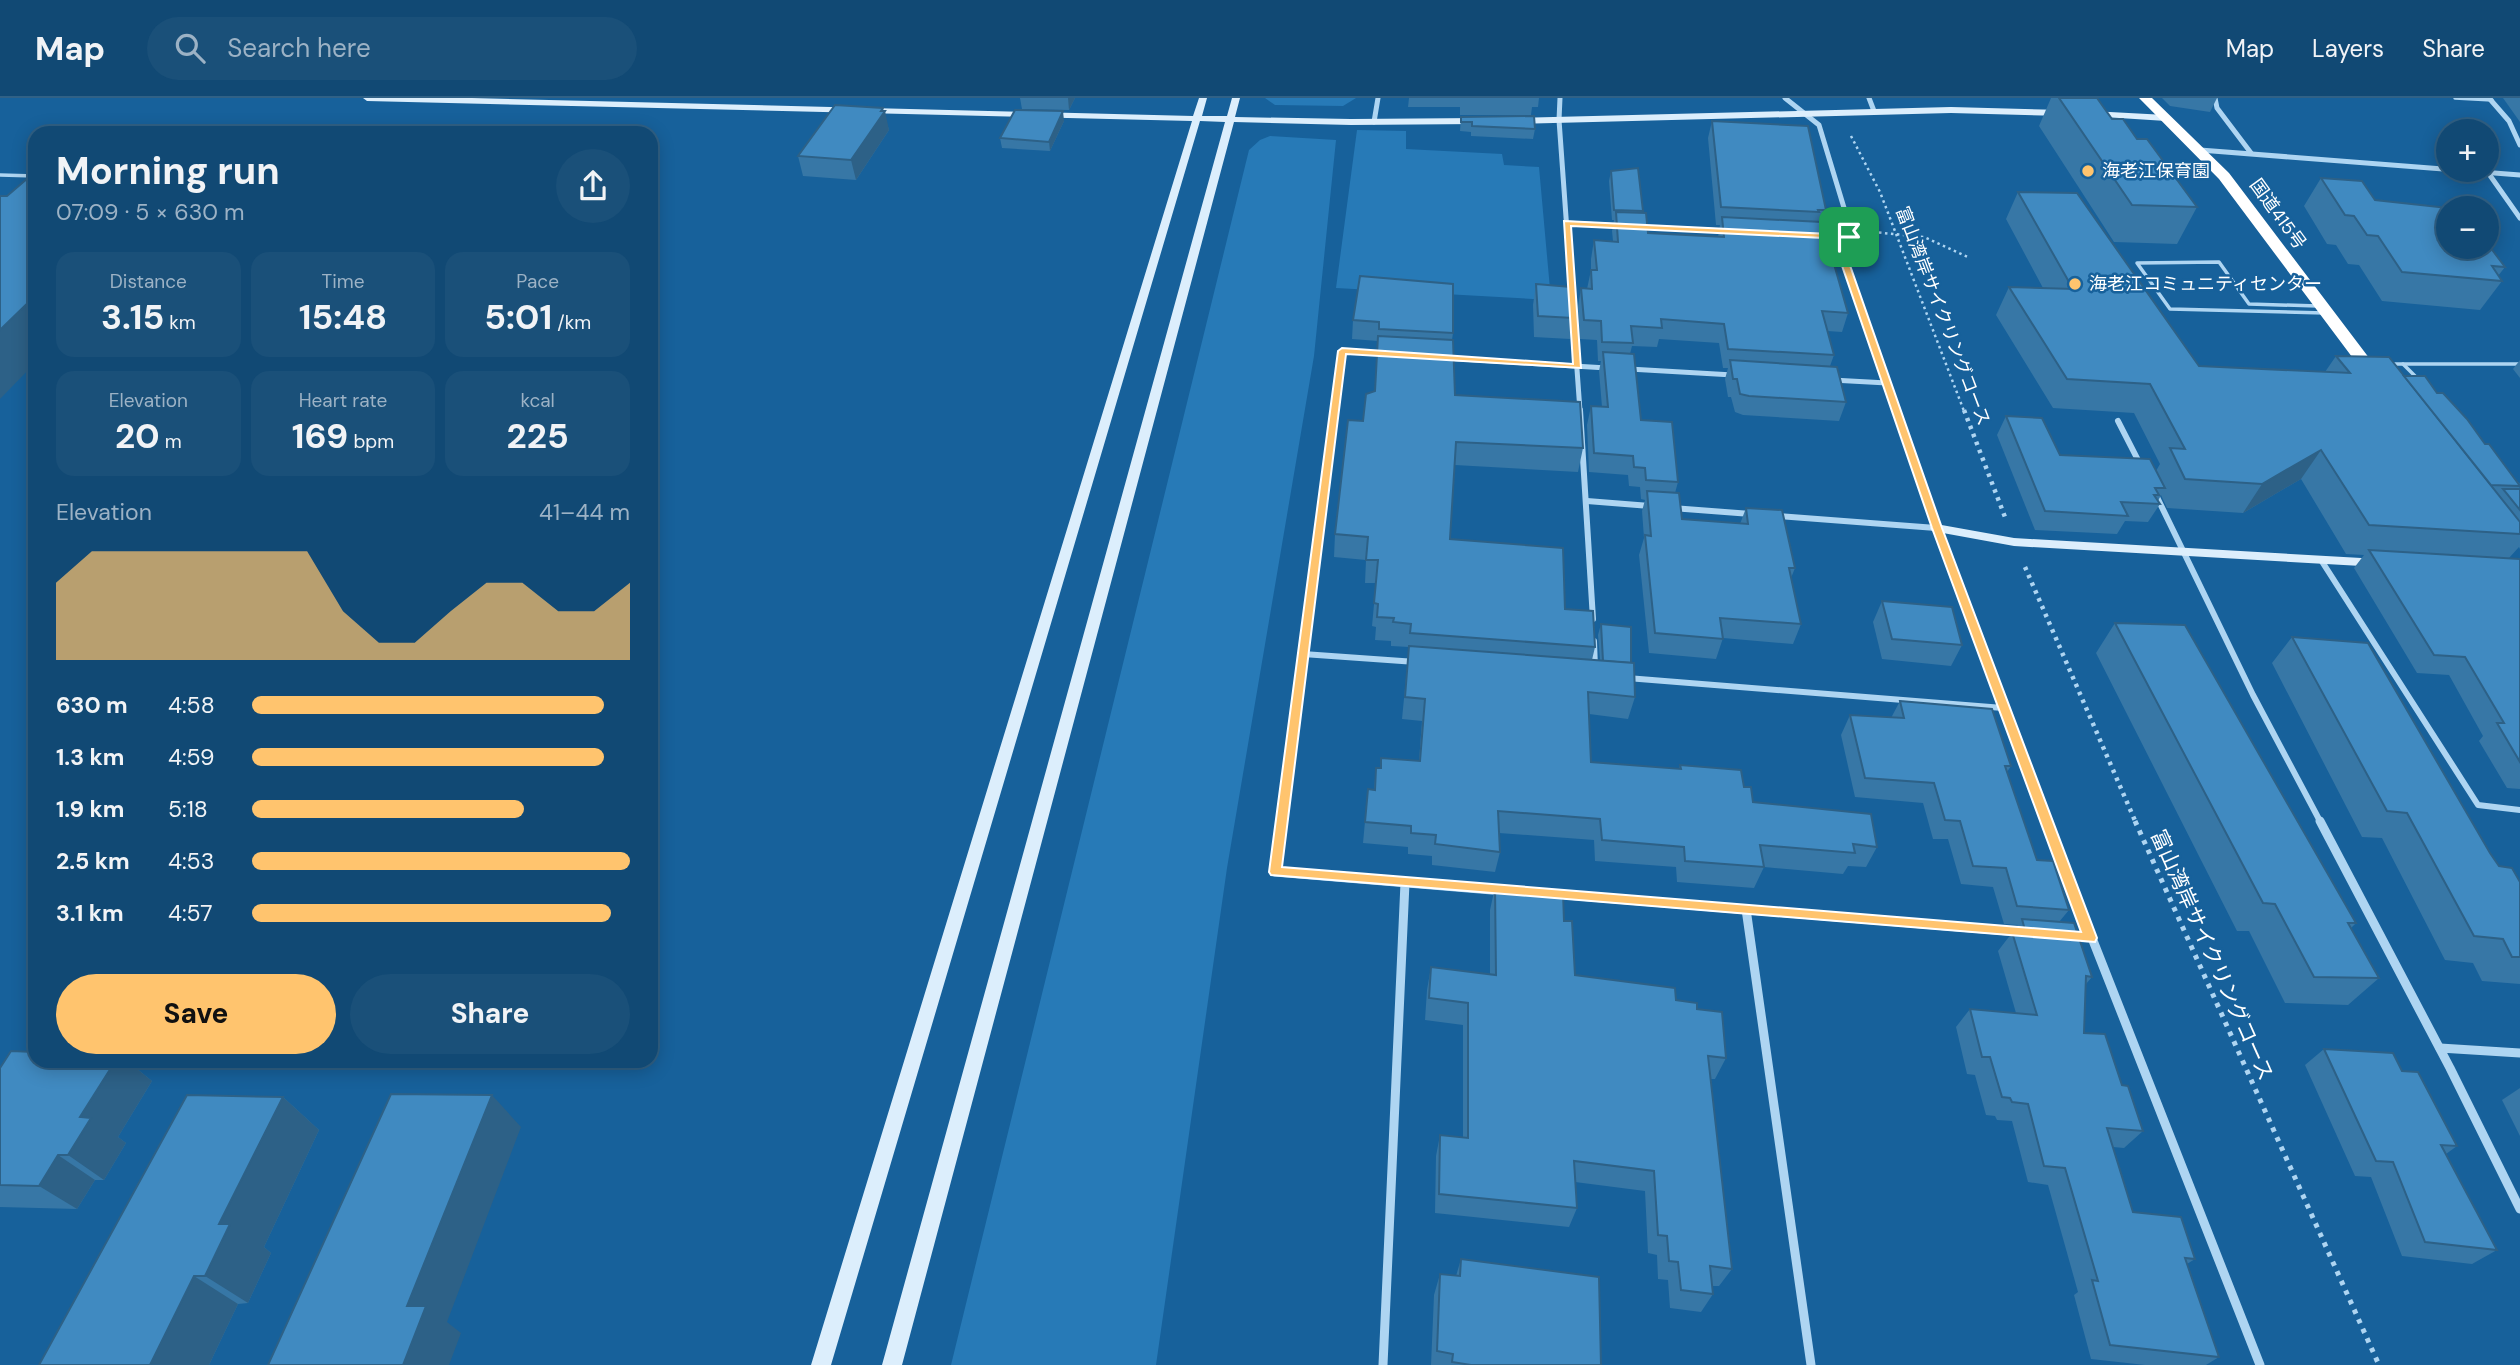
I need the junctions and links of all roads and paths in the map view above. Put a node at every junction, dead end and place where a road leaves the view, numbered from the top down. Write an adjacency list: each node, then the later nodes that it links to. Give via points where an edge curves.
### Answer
1 (367, 98): 14 (street)
2 (1203, 98): 14 (street)
3 (1236, 98): 16 (street)
4 (1378, 98): 20 (street)
5 (1560, 98): 17 (street)
6 (1785, 98): 13 (street)
7 (1869, 98): 12 (street)
8 (2145, 98): 15 (highway, 国道415号)
9 (2215, 98): 24 (street, via 2222,117)
10 (2455, 98): 11 (lane)
11 (2490, 99): 22 (street, via 2509,121)
12 (1874, 111): 13 (street); 15 (street)
13 (1804, 113): 17 (street); 34 (street, via 1819,125)
14 (1196, 118): 16 (street); 80 (street)
15 (2166, 118): 23 (highway, 国道415号)
16 (1229, 119): 20 (street); 81 (street)
17 (1559, 120): 19 (street); 32 (street)
18 (1493, 121): 20 (street)
19 (1506, 121)
20 (1374, 122)
21 (1850, 134): 35 (path, 富山湾岸サイクリングコース)
22 (2520, 145)
23 (2200, 150): 24 (street); 38 (highway, 国道415号)
24 (2251, 153): 25 (street)
25 (2436, 169)
26 (2499, 174): 27 (street)
27 (2520, 174)
28 (0, 176): 29 (lane)
29 (28, 176)
30 (2495, 182): 31 (street)
31 (2520, 218)
32 (1567, 223): 33 (street); 44 (street)
33 (1728, 231)
34 (1850, 234): 35 (path); 36 (street); 47 (street, via 1842,254)
35 (1896, 234): 37 (path, via 1924,237); 56 (path, 富山湾岸サイクリングコース)
36 (1808, 235)
37 (1970, 258)
38 (2322, 309): 38 (lane, via 2170,309 2137,262 2219,262 2249,304); 41 (highway, 国道415号)
39 (1397, 354): 64 (street, via 1342,351)
40 (1439, 357): 44 (street)
41 (2365, 364): 42 (lane); 49 (highway, 国道415号)
42 (2403, 364): 43 (lane); 48 (lane)
43 (2520, 364)
44 (1577, 366): 45 (street); 53 (street)
45 (1739, 375)
46 (1820, 379): 47 (street)
47 (1887, 383): 57 (street)
48 (2423, 384)
49 (2389, 396)
50 (2118, 421): 51 (street)
51 (2147, 477)
52 (2153, 489): 58 (street)
53 (1587, 501): 54 (street); 62 (street)
54 (1654, 506)
55 (1668, 508): 57 (street)
56 (2008, 524)
57 (1937, 528): 58 (street, via 2014,542); 68 (street)
58 (2184, 551): 60 (street); 77 (street, via 2260,707)
59 (2021, 556): 85 (path, 富山湾岸サイクリングコース, via 2181,928)
60 (2320, 559): 61 (street); 69 (street, via 2478,805)
61 (2387, 564)
62 (1593, 622)
63 (1594, 635): 66 (street)
64 (1303, 654): 65 (street); 70 (street, via 1275,872)
65 (1429, 663)
66 (1595, 675)
67 (1623, 677): 68 (street)
68 (2003, 708): 76 (street)
69 (2520, 810)
70 (1405, 883): 71 (street); 82 (street)
71 (1514, 891)
72 (1541, 893): 73 (street)
73 (1746, 909): 74 (street); 83 (street)
74 (2035, 934)
75 (2063, 936): 76 (street)
76 (2090, 938): 84 (street)
77 (2440, 1048): 78 (street); 79 (street)
78 (2520, 1053)
79 (2520, 1209)
80 (821, 1365)
81 (892, 1365)
82 (1382, 1365)
83 (1811, 1365)
84 (2260, 1365)
85 (2379, 1365)

